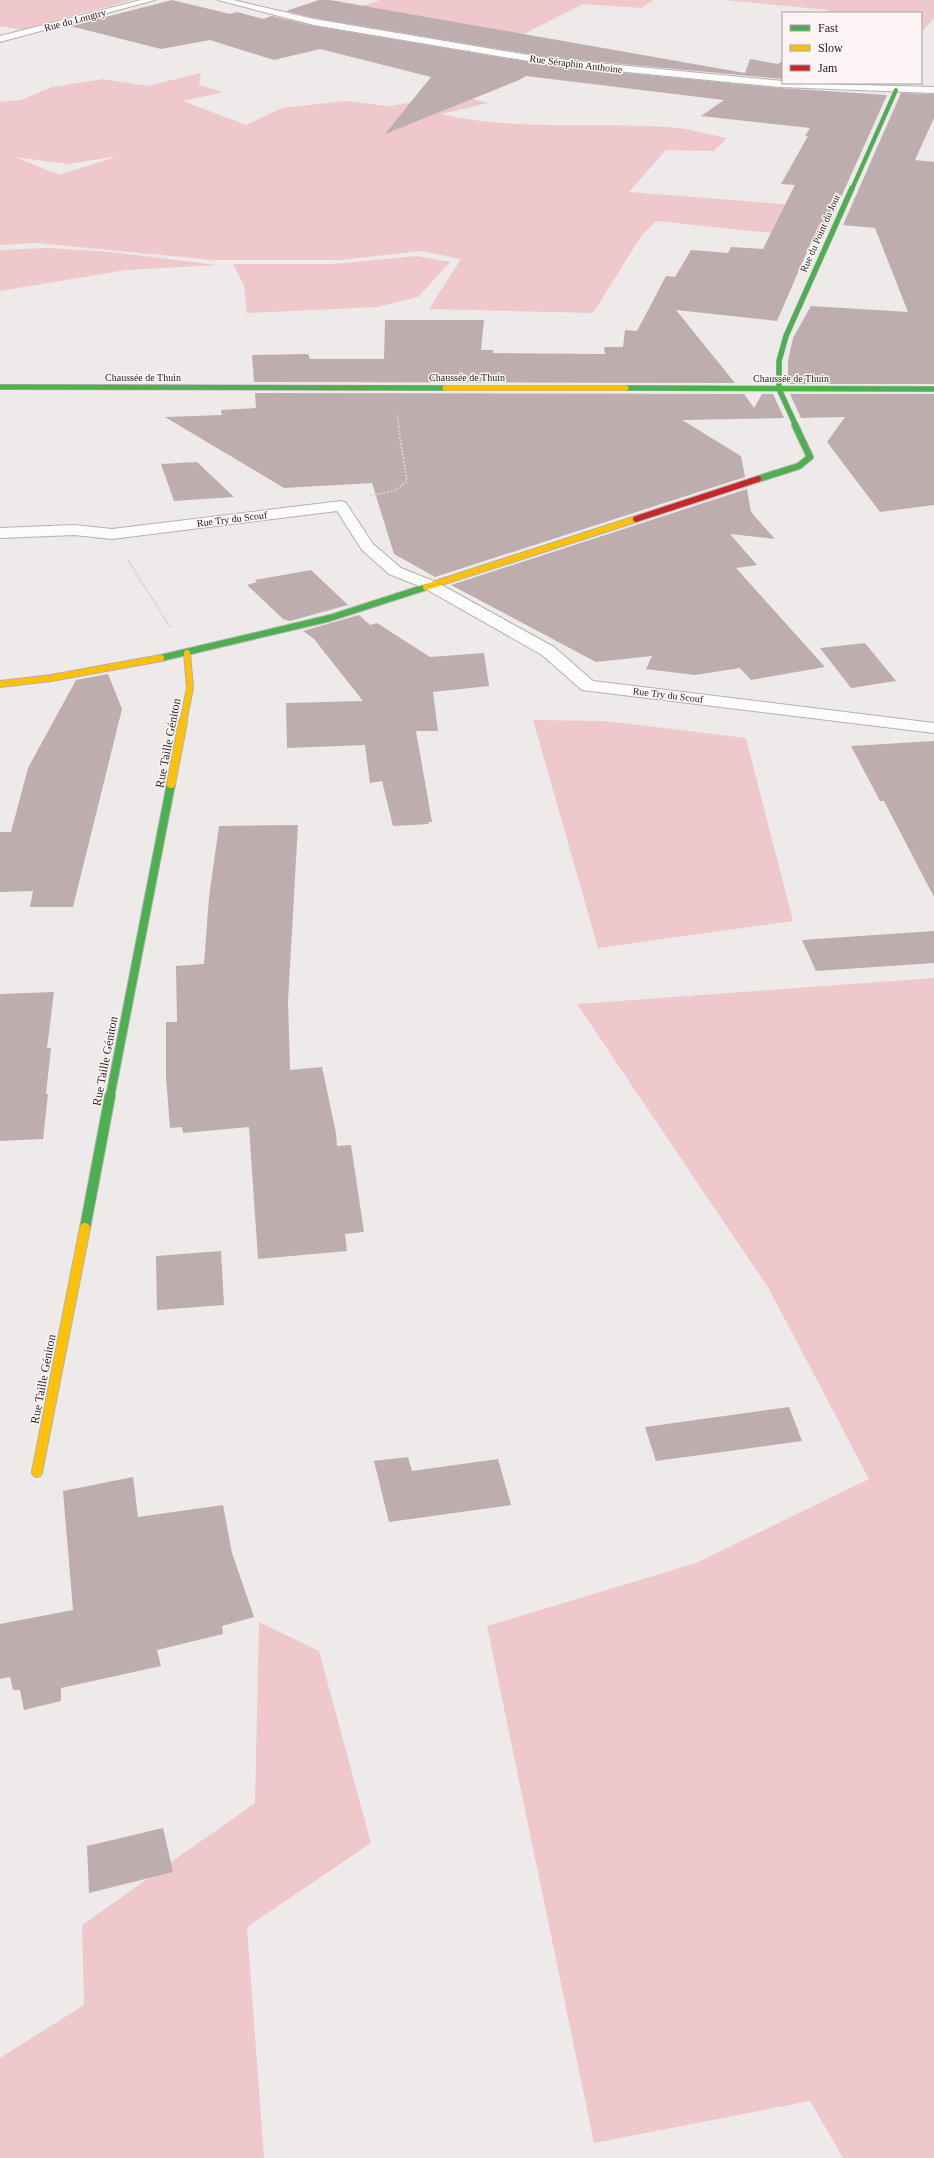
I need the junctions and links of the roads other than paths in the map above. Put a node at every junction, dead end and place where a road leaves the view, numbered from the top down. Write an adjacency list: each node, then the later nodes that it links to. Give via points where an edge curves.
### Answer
1 (151, 0): 3 (street, Rue du Longtry)
2 (222, 0): 4 (street, Rue Séraphin Anthoine, via 314,22 546,61 780,84)
3 (0, 39)
4 (896, 90): 5 (street, Rue Séraphin Anthoine); 7 (street, Rue du Point du Jour, via 786,336 779,361)
5 (934, 90)
6 (0, 388): 7 (street, Chaussée de Thuin)
7 (778, 389): 8 (street, Chaussée de Thuin); 10 (street, via 810,457 799,466)
8 (934, 389)
9 (0, 533): 10 (street, Rue Try du Scouf, via 74,530 112,534 342,506 367,547 395,571)
10 (430, 585): 11 (street, via 330,618); 13 (street, Rue Try du Scouf, via 548,651 588,686)
11 (187, 653): 12 (street, via 51,678); 14 (street, Rue Taille Géniton, via 190,688)
12 (0, 684)
13 (934, 728)
14 (37, 1472)

